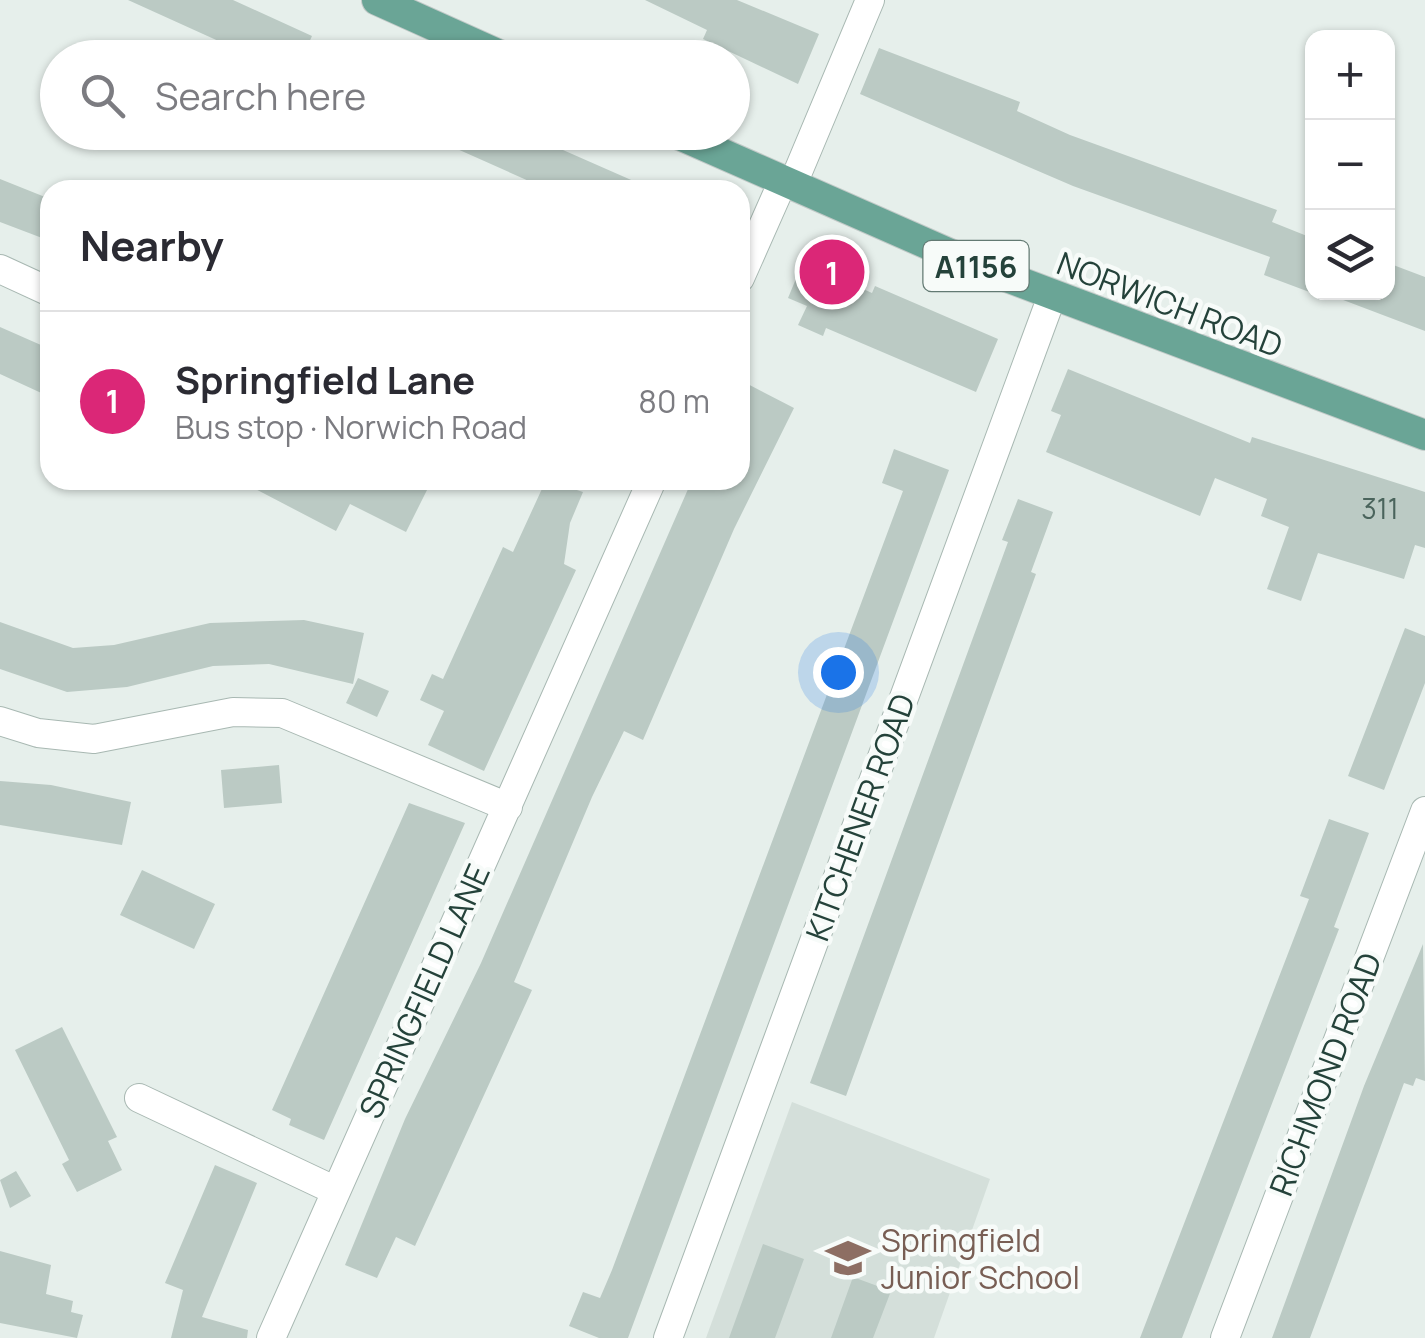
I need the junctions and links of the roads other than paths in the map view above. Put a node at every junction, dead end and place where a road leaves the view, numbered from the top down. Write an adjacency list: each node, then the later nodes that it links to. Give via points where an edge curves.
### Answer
1 (377, 0): 3 (main road)
2 (870, 0): 5 (street)
3 (466, 40)
4 (713, 150): 5 (main road, NORWICH ROAD / A1156)
5 (788, 184): 6 (street); 9 (main road, NORWICH ROAD / A1156)
6 (750, 258)
7 (0, 269): 8 (street)
8 (40, 287)
9 (1052, 296): 10 (main road, NORWICH ROAD / A1156); 18 (street, KITCHENER ROAD)
10 (1425, 435)
11 (647, 490): 13 (street, SPRINGFIELD LANE)
12 (0, 721): 13 (street, via 94,739 233,712 282,713)
13 (508, 807): 16 (street, SPRINGFIELD LANE)
14 (1425, 811): 19 (street, RICHMOND ROAD)
15 (138, 1098): 16 (street)
16 (334, 1190): 17 (street, SPRINGFIELD LANE)
17 (271, 1338)
18 (668, 1338)
19 (1225, 1338)

